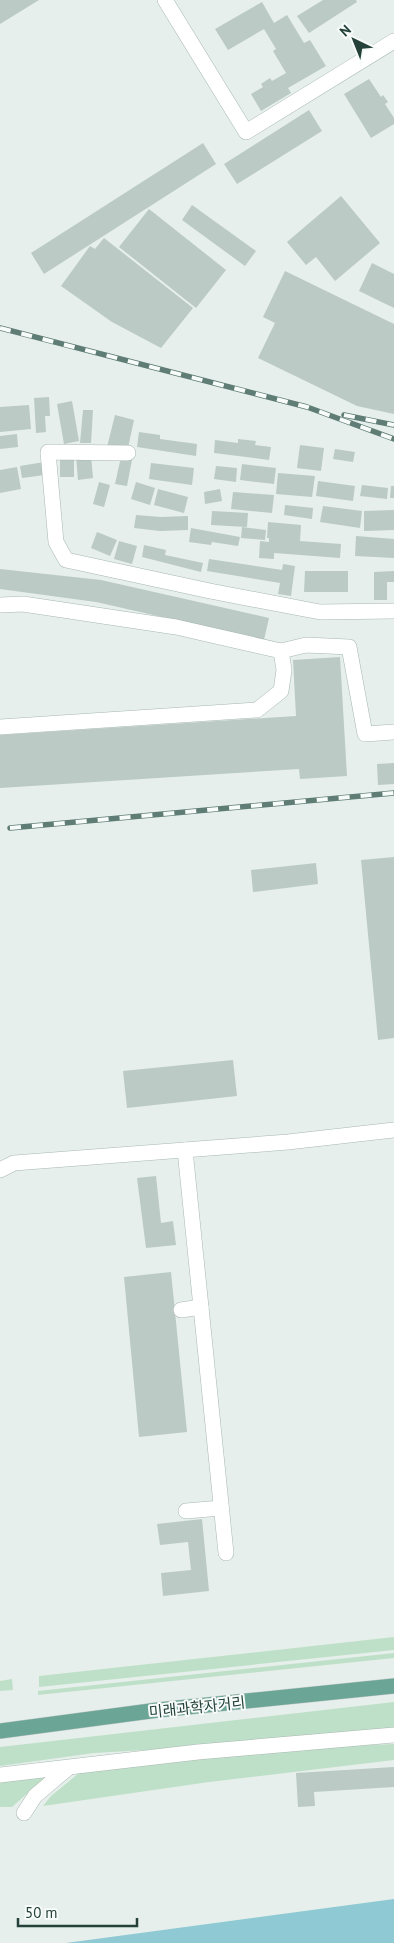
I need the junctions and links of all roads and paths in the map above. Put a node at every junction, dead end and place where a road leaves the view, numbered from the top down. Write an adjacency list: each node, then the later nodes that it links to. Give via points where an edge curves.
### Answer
1 (164, 0): 2 (street, via 246,132)
2 (394, 41)
3 (128, 453): 5 (street, via 48,452 56,542 66,560 320,612)
4 (0, 605): 6 (street, via 23,604 176,628)
5 (394, 611)
6 (281, 651): 7 (street, via 284,670 280,691 257,710); 8 (street, via 306,645 349,647 364,734)
7 (0, 728)
8 (394, 732)
9 (394, 1130): 10 (street)
10 (185, 1150): 11 (street, via 14,1163); 12 (street, via 186,1227)
11 (0, 1170)
12 (201, 1307): 13 (street); 14 (street)
13 (181, 1310)
14 (221, 1508): 15 (street); 16 (street)
15 (186, 1511)
16 (226, 1552)
17 (394, 1686): 18 (main road, 미래과학자거리, via 158,1710)
18 (0, 1731)
19 (394, 1735): 20 (street, via 198,1752)
20 (68, 1768): 21 (street); 22 (street, via 35,1796)
21 (0, 1774)
22 (24, 1813)

